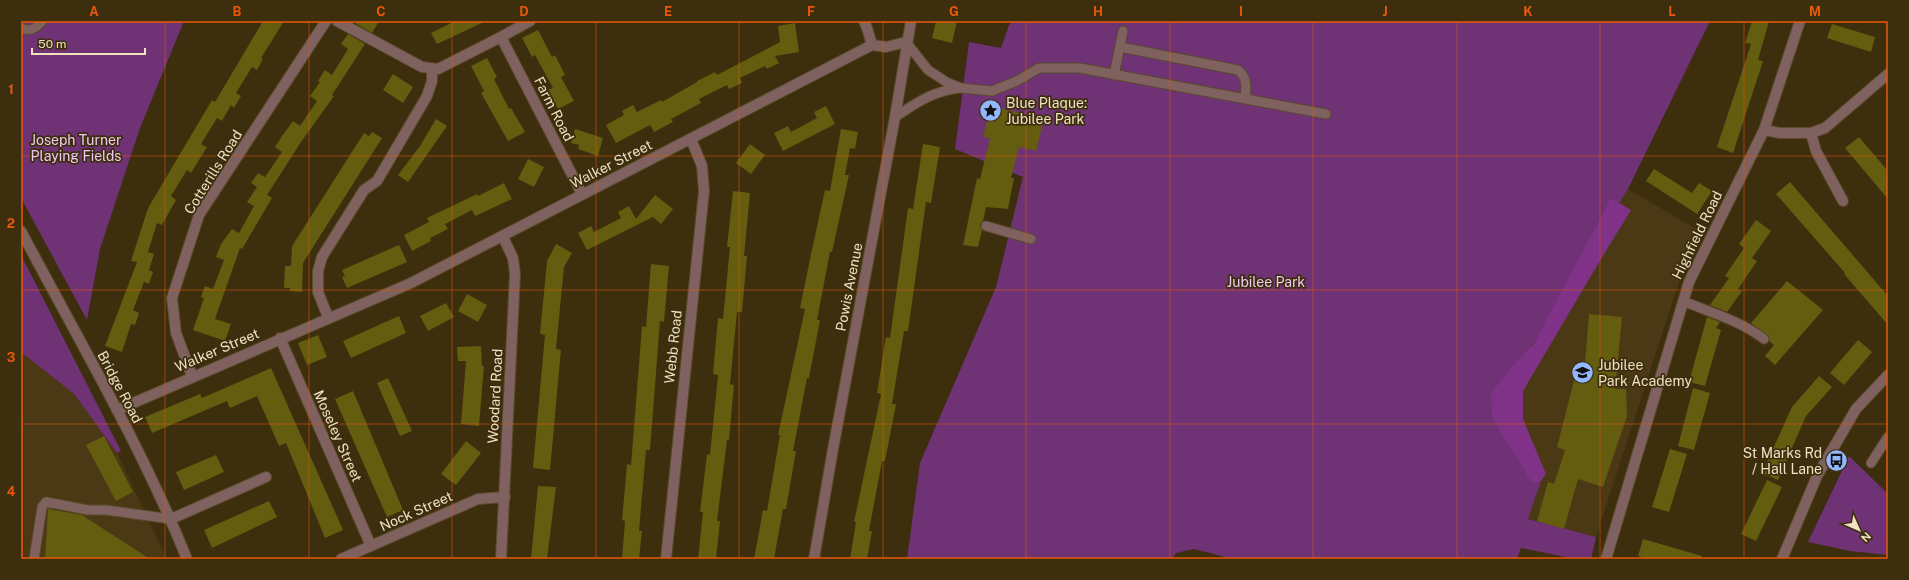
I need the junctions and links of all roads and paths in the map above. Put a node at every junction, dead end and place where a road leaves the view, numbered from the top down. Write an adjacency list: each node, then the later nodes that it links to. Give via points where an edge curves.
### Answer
1 (42, 21): 8 (lane, via 32,30)
2 (326, 21): 35 (street, Cotterills Road, via 199,215 172,298 176,333)
3 (337, 21): 14 (street, via 422,67)
4 (530, 21): 10 (street)
5 (864, 21): 12 (street)
6 (910, 21): 11 (street, Powis Avenue)
7 (1800, 21): 21 (street, Highfield Road)
8 (22, 30)
9 (1123, 31): 13 (lane)
10 (501, 37): 14 (street, via 438,69); 24 (street, Farm Road)
11 (906, 42): 12 (street, Walker Street, via 886,47); 17 (lane, via 928,70); 20 (street, Powis Avenue)
12 (872, 45): 23 (street, Walker Street)
13 (1120, 47): 16 (lane); 18 (lane, via 1238,70 1246,83)
14 (432, 69): 31 (street, via 432,80 427,96 377,180 364,190 322,257 318,271 318,292)
15 (1888, 74): 22 (street, via 1825,128)
16 (1114, 75): 17 (lane, via 1080,68 1039,68 992,91); 18 (lane)
17 (961, 88): 20 (lane, via 942,90 923,98)
18 (1245, 99): 19 (lane)
19 (1326, 114)
20 (896, 117): 48 (street, Powis Avenue)
21 (1764, 130): 22 (street); 30 (street, Highfield Road, via 1689,282)
22 (1811, 133): 25 (street, via 1816,151)
23 (691, 139): 24 (street, Walker Street); 47 (street, Webb Road, via 702,166 704,192)
24 (582, 194): 28 (street, Walker Street)
25 (1842, 201)
26 (986, 226): 29 (lane)
27 (21, 231): 36 (street, Bridge Road)
28 (503, 237): 31 (street, Walker Street, via 411,283); 40 (street, Woodard Road, via 513,258 515,274)
29 (1031, 239)
30 (1683, 301): 33 (lane, via 1756,332); 49 (street, Highfield Road)
31 (328, 317): 32 (street, Walker Street)
32 (280, 338): 35 (street, Walker Street); 42 (street, Moseley Street)
33 (1764, 339)
34 (1888, 375): 50 (street, via 1856,409 1817,476)
35 (192, 376): 36 (street, Walker Street)
36 (117, 410): 41 (street, Bridge Road)
37 (1888, 437): 38 (lane)
38 (1871, 463)
39 (266, 477): 41 (street)
40 (505, 497): 42 (street, Nock Street, via 478,499); 46 (street, Woodard Road)
41 (171, 519): 43 (lane, via 88,510 46,502 42,507); 44 (street, Bridge Road)
42 (371, 546): 45 (street, Nock Street)
43 (34, 559)
44 (187, 559)
45 (341, 559)
46 (501, 559)
47 (666, 559)
48 (814, 559)
49 (1606, 559)
50 (1782, 559)

